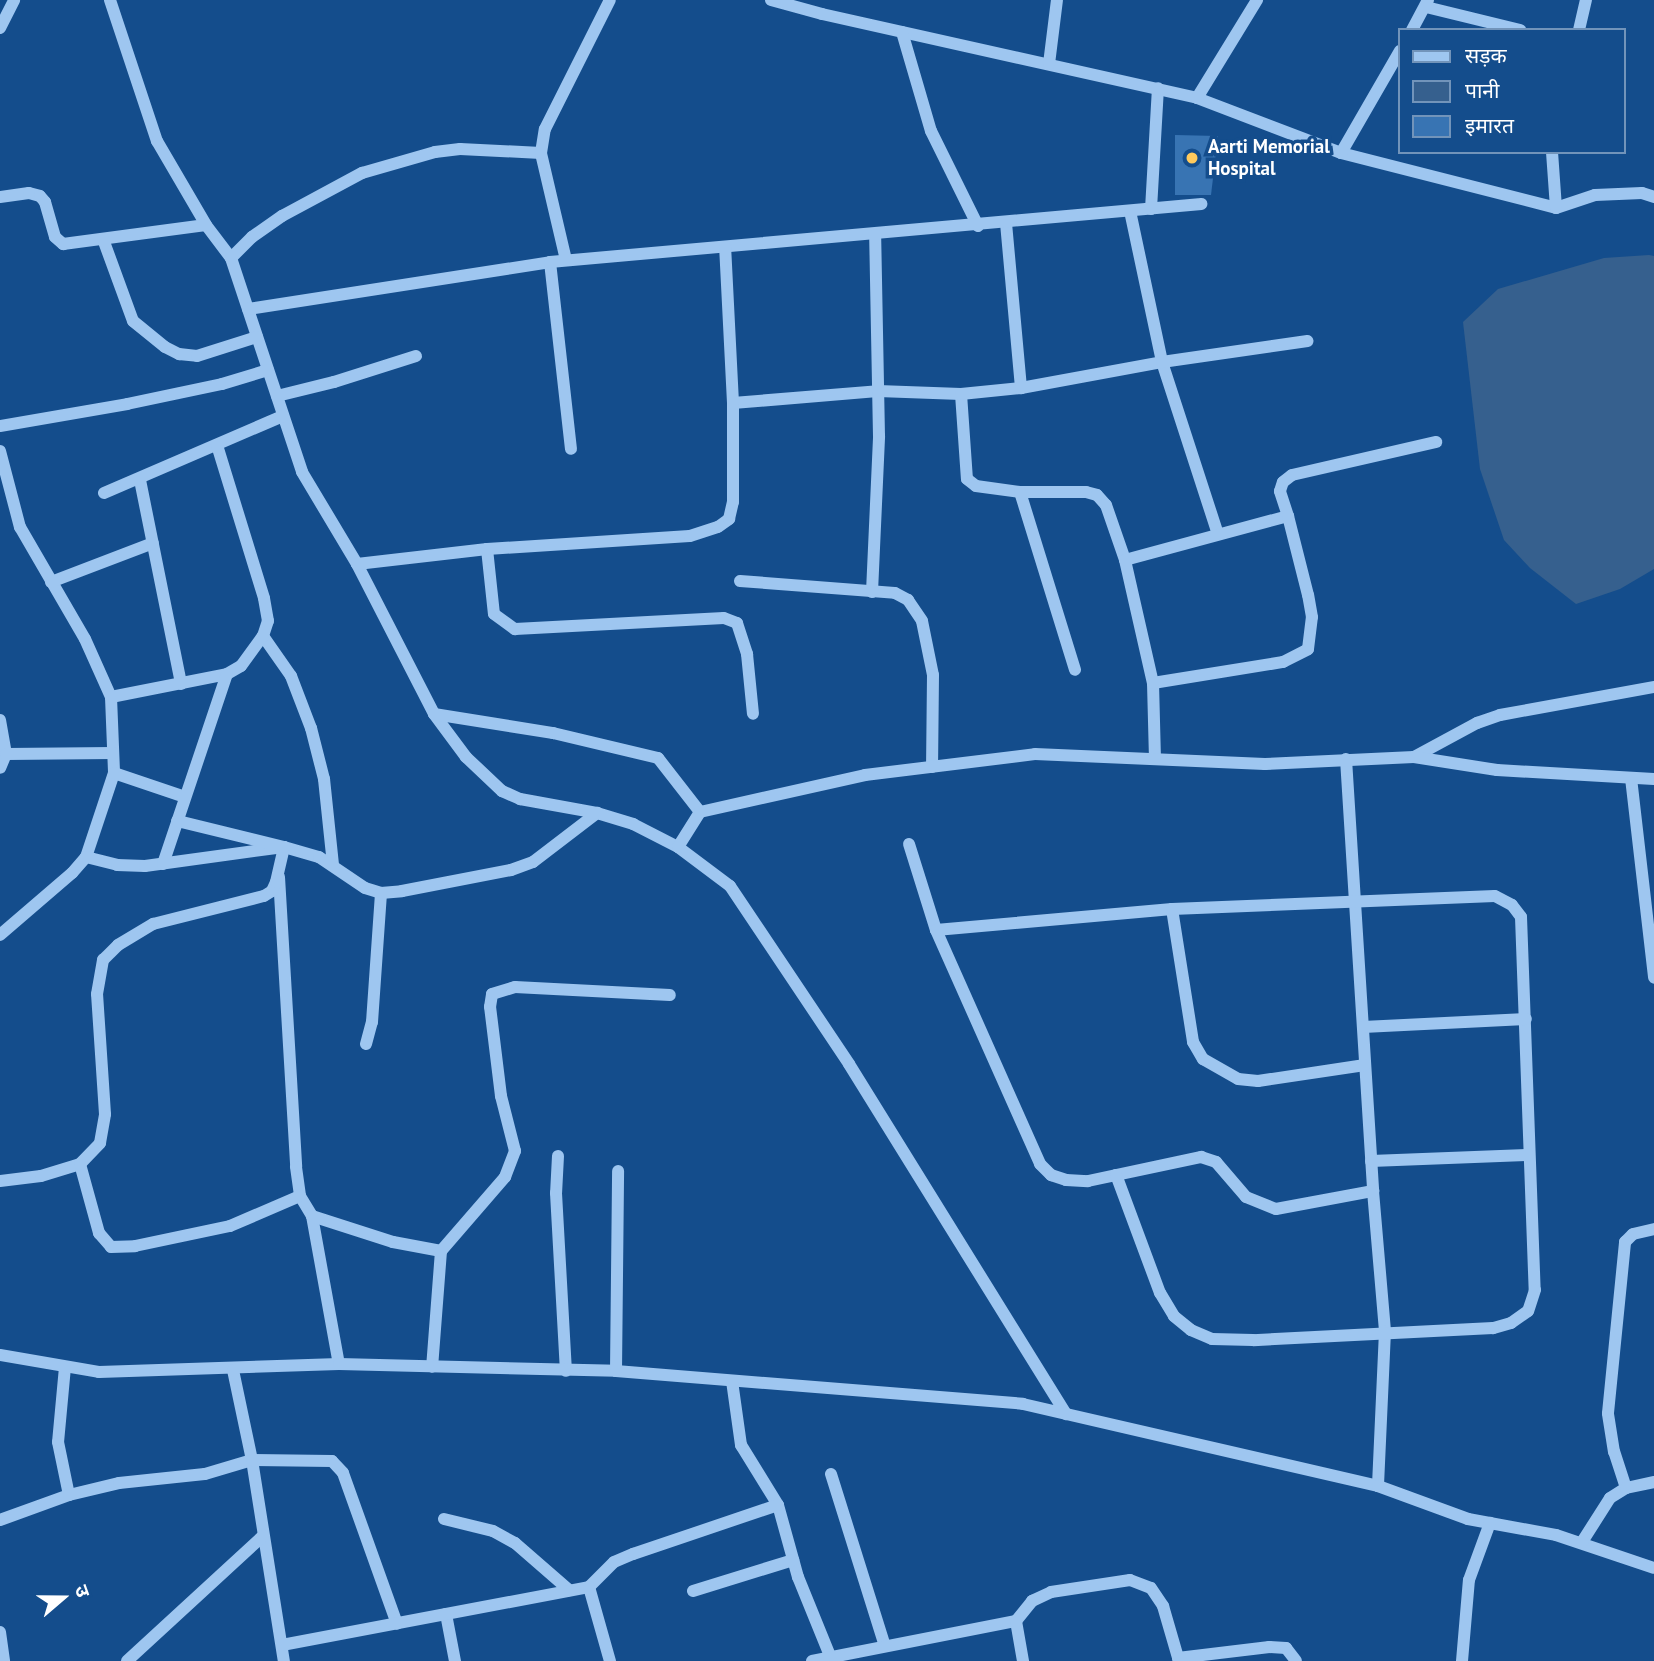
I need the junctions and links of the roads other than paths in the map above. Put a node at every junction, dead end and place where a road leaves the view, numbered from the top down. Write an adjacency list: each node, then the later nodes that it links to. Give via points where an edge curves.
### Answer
1 (14, 0): 11 (street)
2 (110, 0): 30 (street, via 157,141)
3 (610, 0): 20 (street, via 553,110)
4 (771, 0): 10 (street)
5 (827, 0): 10 (street)
6 (1057, 0): 17 (street)
7 (1257, 0): 19 (street)
8 (1586, 0): 14 (street)
9 (1427, 3): 12 (street); 13 (street)
10 (822, 14): 15 (street)
11 (0, 28)
12 (1413, 28)
13 (1513, 28)
14 (1579, 28)
15 (902, 32): 17 (street); 31 (street, via 931,131)
16 (1398, 54): 21 (street)
17 (1049, 64): 18 (street)
18 (1158, 88): 19 (street); 27 (street)
19 (1197, 98): 21 (street)
20 (541, 153): 35 (street, via 460,149 362,173 282,216); 36 (street)
21 (1341, 153): 26 (street)
22 (1552, 154): 26 (street)
23 (0, 197): 33 (street, via 40,196 55,237 63,244)
24 (1654, 197): 26 (street, via 1642,193 1595,195)
25 (1201, 204): 27 (street)
26 (1556, 208)
27 (1151, 209): 28 (street)
28 (1130, 211): 29 (street); 42 (street)
29 (1006, 223): 31 (street); 44 (street)
30 (206, 225): 33 (street); 35 (street)
31 (978, 226): 32 (street)
32 (875, 235): 34 (street); 45 (street)
33 (103, 239): 39 (street, via 133,321 165,347 197,356)
34 (725, 247): 36 (street); 48 (street)
35 (231, 258): 38 (street)
36 (566, 260): 37 (street)
37 (550, 262): 38 (street); 53 (street)
38 (248, 309): 39 (street)
39 (257, 337): 43 (street)
40 (1307, 341): 42 (street)
41 (416, 356): 47 (street)
42 (1162, 362): 44 (street); 59 (street)
43 (268, 370): 47 (street); 50 (street, via 140,401)
44 (1021, 388): 46 (street)
45 (878, 391): 46 (street); 48 (street); 66 (street)
46 (961, 394): 56 (street, via 967,479 987,489)
47 (277, 396): 49 (street)
48 (733, 403): 61 (street, via 733,502 729,519 718,527 690,536)
49 (283, 416): 52 (street); 63 (street, via 302,472)
50 (0, 426)
51 (1436, 442): 58 (street, via 1292,475 1280,491)
52 (217, 446): 55 (street); 67 (street, via 264,598 268,621)
53 (571, 449)
54 (0, 451): 64 (street, via 20,527)
55 (140, 480): 57 (street); 60 (street)
56 (1020, 492): 62 (street, via 1097,495 1110,513); 68 (street)
57 (104, 493)
58 (1288, 516): 59 (street); 70 (street, via 1312,617 1308,649 1283,662)
59 (1218, 534): 62 (street)
60 (153, 542): 64 (street); 71 (street)
61 (487, 549): 63 (street); 75 (street, via 494,614 515,629 724,618 737,623 747,654)
62 (1125, 560): 70 (street)
63 (356, 564): 74 (street)
64 (51, 582): 73 (street, via 90,648)
65 (740, 582): 66 (street)
66 (872, 592): 82 (street, via 895,593 908,600 922,621 933,675)
67 (263, 636): 69 (street, via 241,666); 96 (street, via 291,676 311,729 324,779)
68 (1075, 670)
69 (227, 674): 71 (street); 87 (street)
70 (1153, 683): 80 (street)
71 (181, 684): 73 (street)
72 (1654, 687): 79 (street, via 1500,715)
73 (111, 697): 77 (street)
74 (434, 714): 88 (street, via 553,733 658,758); 89 (street, via 466,757 502,791 520,799)
75 (753, 714)
76 (0, 720): 78 (street)
77 (113, 753): 78 (street); 84 (street)
78 (6, 754): 83 (street)
79 (1414, 757): 81 (street); 85 (street, via 1497,770)
80 (1155, 759): 81 (street, via 1265,764); 82 (street, via 1035,754)
81 (1346, 759): 99 (street)
82 (932, 767): 88 (street, via 865,775)
83 (0, 768)
84 (114, 773): 87 (street); 94 (street)
85 (1631, 778): 86 (street); 103 (street)
86 (1654, 779)
87 (186, 797): 90 (street)
88 (700, 812): 93 (street)
89 (597, 813): 93 (street, via 633,824); 98 (street, via 533,862)
90 (177, 821): 92 (street); 95 (street)
91 (909, 844): 101 (street)
92 (284, 847): 95 (street); 96 (street); 97 (street)
93 (678, 847): 130 (street, via 730,886 849,1064)
94 (86, 857): 95 (street, via 124,865); 102 (street)
95 (163, 864)
96 (333, 865): 98 (street, via 353,881)
97 (279, 874): 112 (street, via 272,891 264,896 153,924 125,939 103,960 97,994 104,1133); 117 (street)
98 (382, 893): 107 (street, via 372,1022)
99 (1354, 904): 100 (street); 105 (street, via 1495,897 1512,905 1521,917); 106 (street)
100 (1172, 909): 101 (street); 108 (street, via 1193,1042 1203,1059 1238,1079 1258,1081)
101 (936, 930): 114 (street, via 1040,1164 1051,1175 1066,1180)
102 (0, 935)
103 (1654, 978)
104 (670, 995): 120 (street, via 514,987 492,994 501,1096 515,1151 505,1177)
105 (1526, 1018): 106 (street); 109 (street)
106 (1363, 1027): 108 (street)
107 (366, 1044)
108 (1365, 1065): 111 (street)
109 (1528, 1155): 111 (street); 121 (street, via 1535,1290 1528,1311 1493,1328)
110 (558, 1156): 127 (street)
111 (1371, 1161): 116 (street)
112 (80, 1164): 115 (street, via 41,1176); 117 (street, via 99,1233 111,1247 230,1226)
113 (618, 1171): 128 (street)
114 (1116, 1175): 116 (street, via 1201,1157 1216,1162 1246,1197 1276,1209); 121 (street, via 1160,1293 1174,1317 1191,1330 1212,1339 1253,1340)
115 (0, 1181)
116 (1373, 1191): 121 (street)
117 (300, 1196): 118 (street)
118 (312, 1216): 120 (street, via 393,1242); 123 (street)
119 (1654, 1229): 135 (street, via 1633,1234 1625,1242 1608,1413)
120 (441, 1251): 125 (street)
121 (1385, 1331): 134 (street)
122 (0, 1355): 124 (street)
123 (339, 1364): 125 (street); 126 (street)
124 (65, 1367): 126 (street, via 99,1372); 136 (street, via 58,1442)
125 (432, 1367): 127 (street)
126 (233, 1370): 131 (street)
127 (566, 1371): 128 (street)
128 (616, 1371): 129 (street)
129 (732, 1381): 130 (street, via 1023,1404); 137 (street, via 741,1445)
130 (1066, 1414): 134 (street)
131 (252, 1460): 136 (street, via 205,1474 119,1483); 141 (street); 150 (street, via 332,1461 343,1473)
132 (831, 1474): 153 (street)
133 (1654, 1482): 135 (street)
134 (1378, 1486): 140 (street)
135 (1626, 1488): 142 (street, via 1610,1498)
136 (69, 1494): 139 (street)
137 (778, 1505): 143 (street); 145 (street, via 633,1553 614,1562)
138 (444, 1519): 146 (street, via 493,1531 515,1543)
139 (0, 1520)
140 (1490, 1523): 142 (street); 164 (street, via 1469,1580)
141 (263, 1536): 152 (street); 157 (street)
142 (1582, 1542): 144 (street)
143 (793, 1560): 147 (street); 154 (street)
144 (1654, 1568)
145 (589, 1587): 146 (street); 160 (street)
146 (569, 1590): 148 (street)
147 (693, 1591)
148 (446, 1614): 150 (street); 159 (street)
149 (1016, 1621): 153 (street); 155 (street, via 1032,1601 1051,1592 1130,1580 1151,1588 1163,1606); 162 (street)
150 (397, 1623): 152 (street)
151 (0, 1632): 156 (street)
152 (282, 1645): 158 (street)
153 (885, 1646): 154 (street)
154 (830, 1656): 161 (street)
155 (1178, 1659): 163 (street, via 1269,1647 1286,1648)
156 (4, 1661)
157 (127, 1661)
158 (284, 1661)
159 (455, 1661)
160 (610, 1661)
161 (812, 1661)
162 (1023, 1661)
163 (1296, 1661)
164 (1462, 1661)

